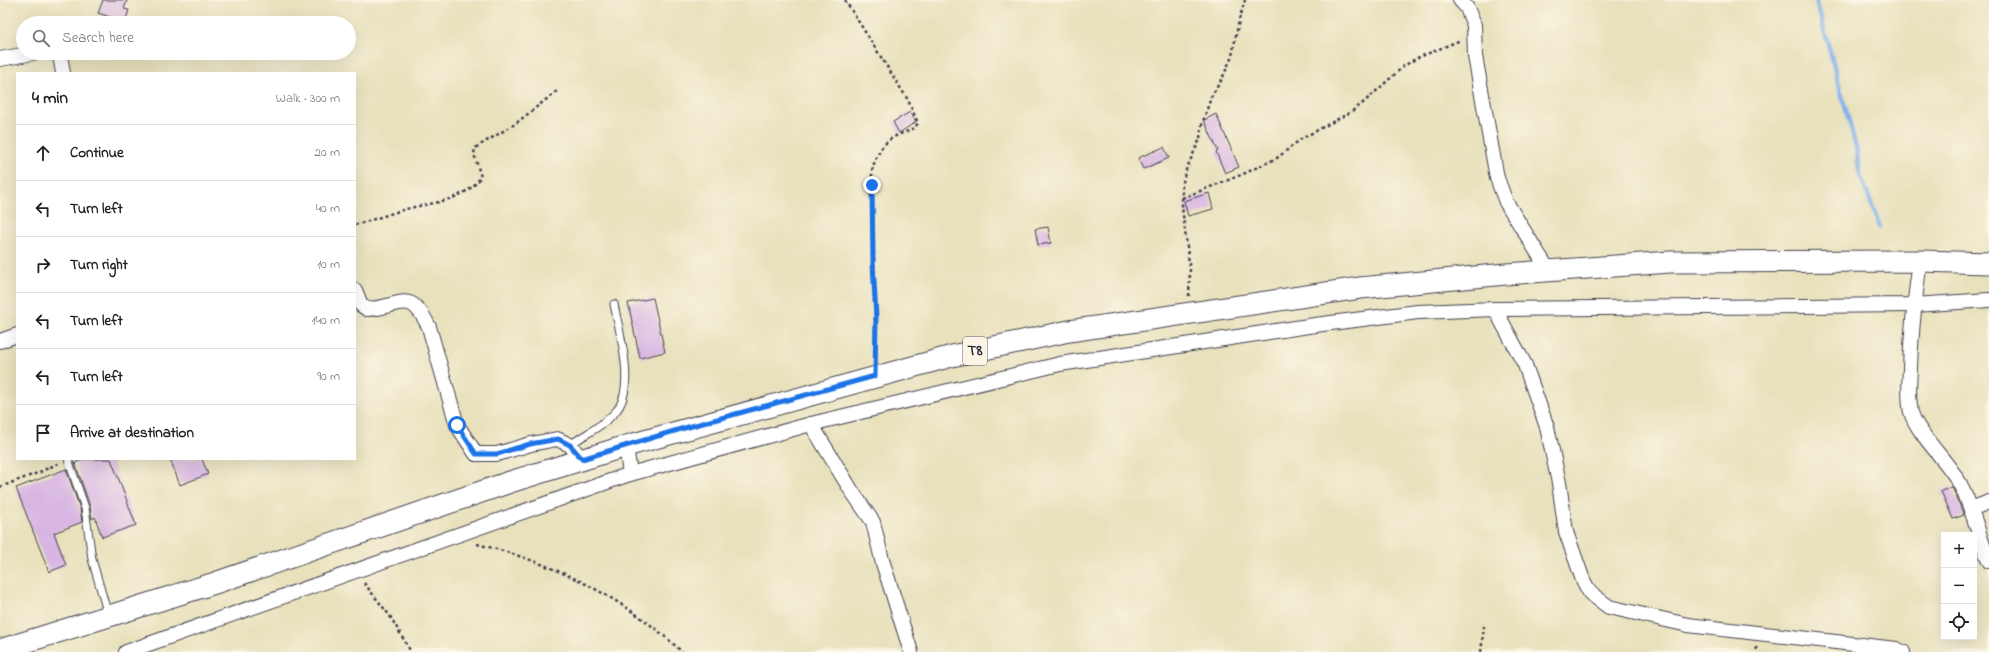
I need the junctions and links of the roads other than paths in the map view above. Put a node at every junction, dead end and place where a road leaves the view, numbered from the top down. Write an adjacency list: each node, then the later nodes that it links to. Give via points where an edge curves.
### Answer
1 (1460, 0): 8 (street, via 1472,17 1475,56 1497,178 1506,202)
2 (16, 56): 3 (street)
3 (0, 59)
4 (61, 60): 5 (street)
5 (63, 72)
6 (1920, 261): 7 (main road, T8); 8 (main road, T8, via 1670,262); 12 (street)
7 (1989, 263)
8 (1549, 271): 17 (main road, T8, via 1360,288 1069,331 952,356)
9 (356, 292): 18 (street, via 361,305 367,309 409,302 415,304 422,312 429,327 457,425 476,454 497,454 558,439)
10 (1989, 300): 12 (street)
11 (614, 304): 18 (lane, via 626,368 623,396 617,409)
12 (1914, 305): 13 (street); 22 (street, via 1910,355 1911,411 1916,424 1960,484)
13 (1495, 309): 16 (street, via 1418,312 1323,324 1060,364); 28 (street, via 1525,365 1547,427 1558,476 1566,532 1583,580 1590,593 1599,601 1609,607 1688,625)
14 (16, 335): 15 (street)
15 (0, 341)
16 (811, 424): 20 (street); 27 (street, via 873,522 882,560)
17 (626, 446): 18 (main road, T8); 20 (street)
18 (576, 452): 24 (main road, T8, via 393,521 215,583)
19 (65, 460): 24 (lane, via 85,508 92,559)
20 (630, 474): 26 (street)
21 (1989, 502): 22 (street)
22 (1971, 509): 23 (street)
23 (1989, 561)
24 (108, 615): 25 (main road, T8)
25 (0, 650)
26 (126, 652)
27 (911, 652)
28 (1904, 652)

